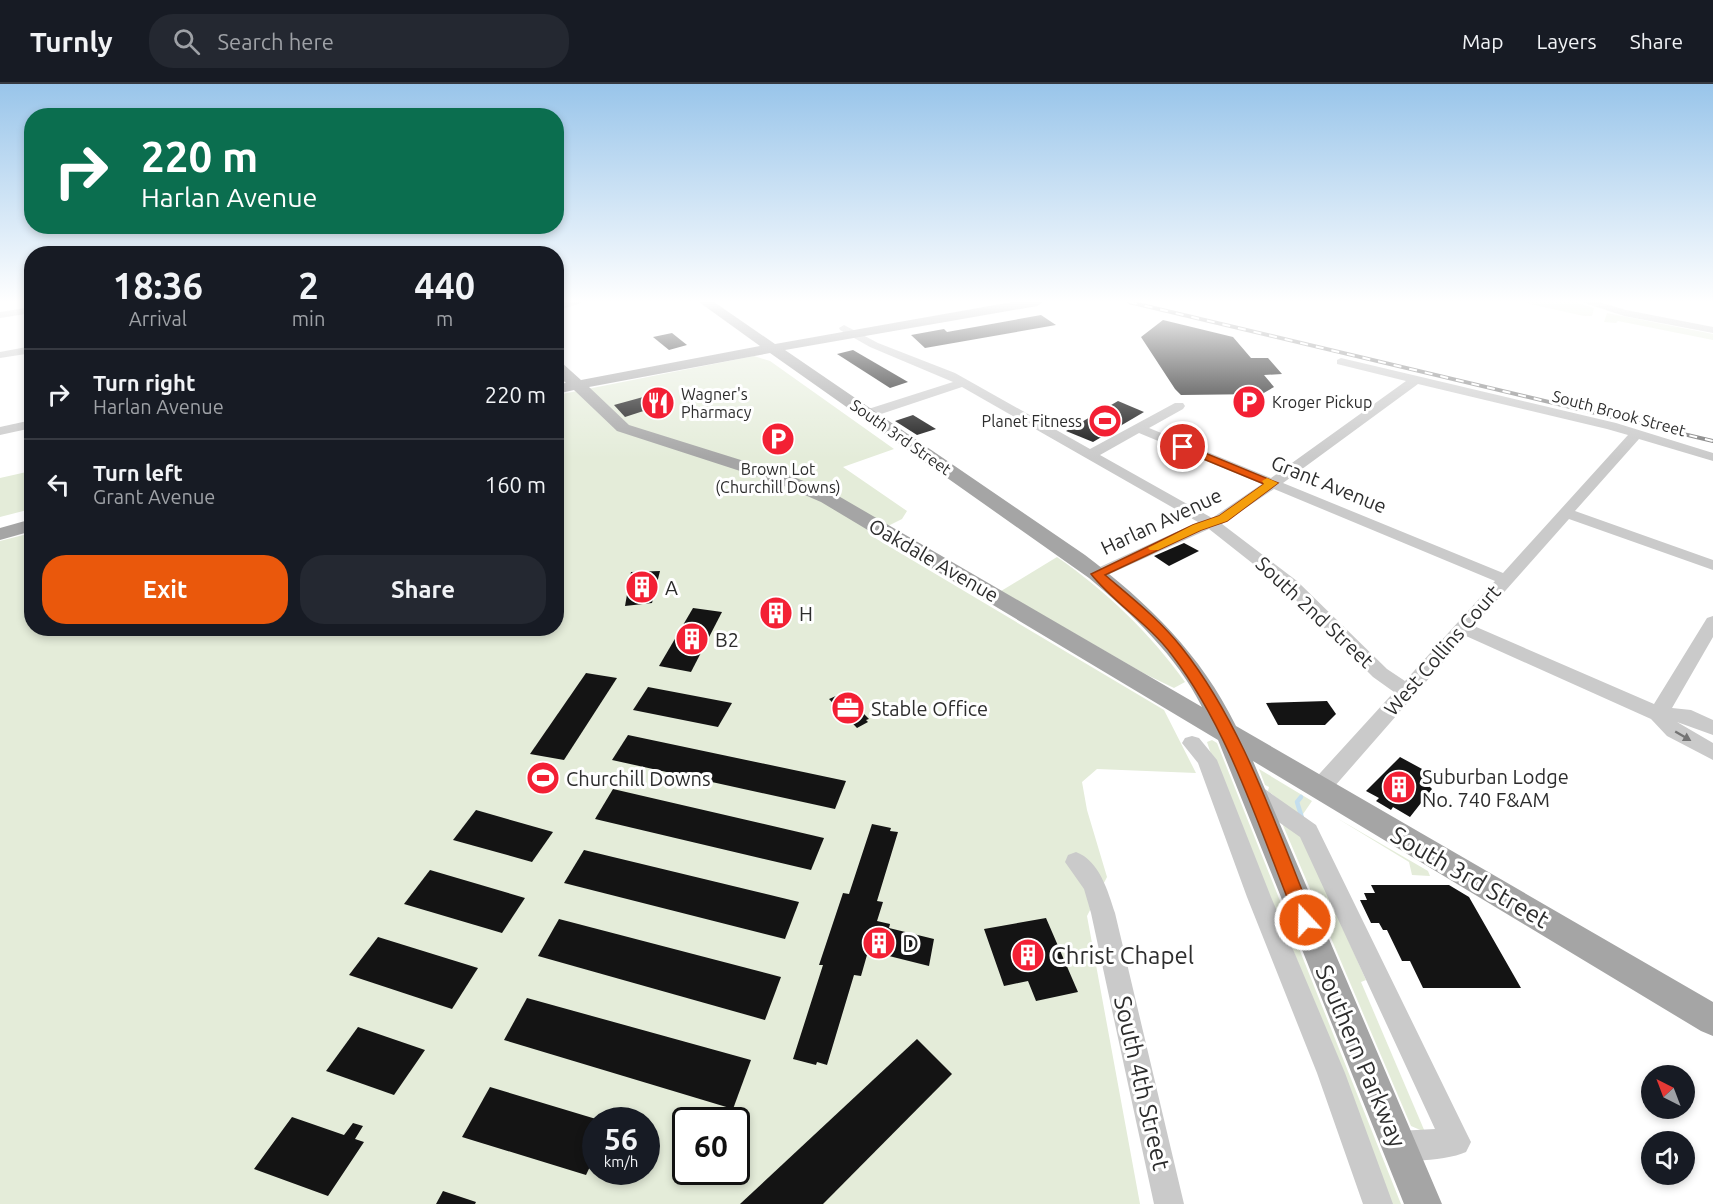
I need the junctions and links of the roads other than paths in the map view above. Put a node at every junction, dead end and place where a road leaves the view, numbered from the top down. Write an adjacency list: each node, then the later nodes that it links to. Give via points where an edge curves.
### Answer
1 (716, 354): 6 (main road)
2 (781, 354): 9 (main road, South 3rd Street)
3 (899, 354): 7 (street, South 2nd Street)
4 (1341, 362): 5 (street, South Brook Street)
5 (1417, 380): 13 (street, South Brook Street); 16 (street, Harlan Avenue)
6 (567, 381): 31 (main road, Oakdale Avenue, via 623,428 783,479 828,498)
7 (964, 383): 9 (street); 14 (street, South 2nd Street)
8 (1179, 406): 11 (street)
9 (867, 414): 24 (main road, South 3rd Street)
10 (24, 426): 12 (street)
11 (1137, 429): 14 (street); 16 (street, Grant Avenue)
12 (0, 431)
13 (1637, 434): 15 (street, South Brook Street); 17 (street, West Collins Court)
14 (1090, 455): 20 (street, South 2nd Street)
15 (1713, 457)
16 (1272, 483): 20 (street, Harlan Avenue, via 1223,519); 25 (street, Grant Avenue)
17 (1566, 513): 23 (street); 25 (street, West Collins Court)
18 (24, 516): 19 (main road)
19 (0, 523)
20 (1210, 523): 24 (street, Harlan Avenue); 28 (street, South 2nd Street, via 1291,585 1380,673)
21 (24, 527): 22 (main road)
22 (0, 534)
23 (1713, 565)
24 (1097, 574): 31 (main road, Southern Parkway, via 1152,622 1177,651 1208,695)
25 (1504, 579): 26 (street, West Collins Court)
26 (1463, 628): 28 (street, West Collins Court); 29 (street)
27 (1710, 631): 29 (street)
28 (1406, 691): 34 (street, West Collins Court)
29 (1658, 714): 30 (street, via 1684,715); 33 (street, one-way to 33, via 1674,731)
30 (1713, 728)
31 (1227, 734): 34 (main road, South 3rd Street); 35 (main road, Southern Parkway)
32 (1192, 743): 40 (street, via 1207,760 1331,1073)
33 (1713, 752)
34 (1319, 789): 37 (main road, South 3rd Street)
35 (1254, 793): 38 (main road, Southern Parkway); 38 (street, via 1308,831 1456,1142)
36 (1076, 862): 39 (street, South 4th Street, via 1094,885 1103,913)
37 (1713, 1020)
38 (1398, 1146): 41 (main road, Southern Parkway)
39 (1169, 1204)
40 (1378, 1204)
41 (1424, 1204)

